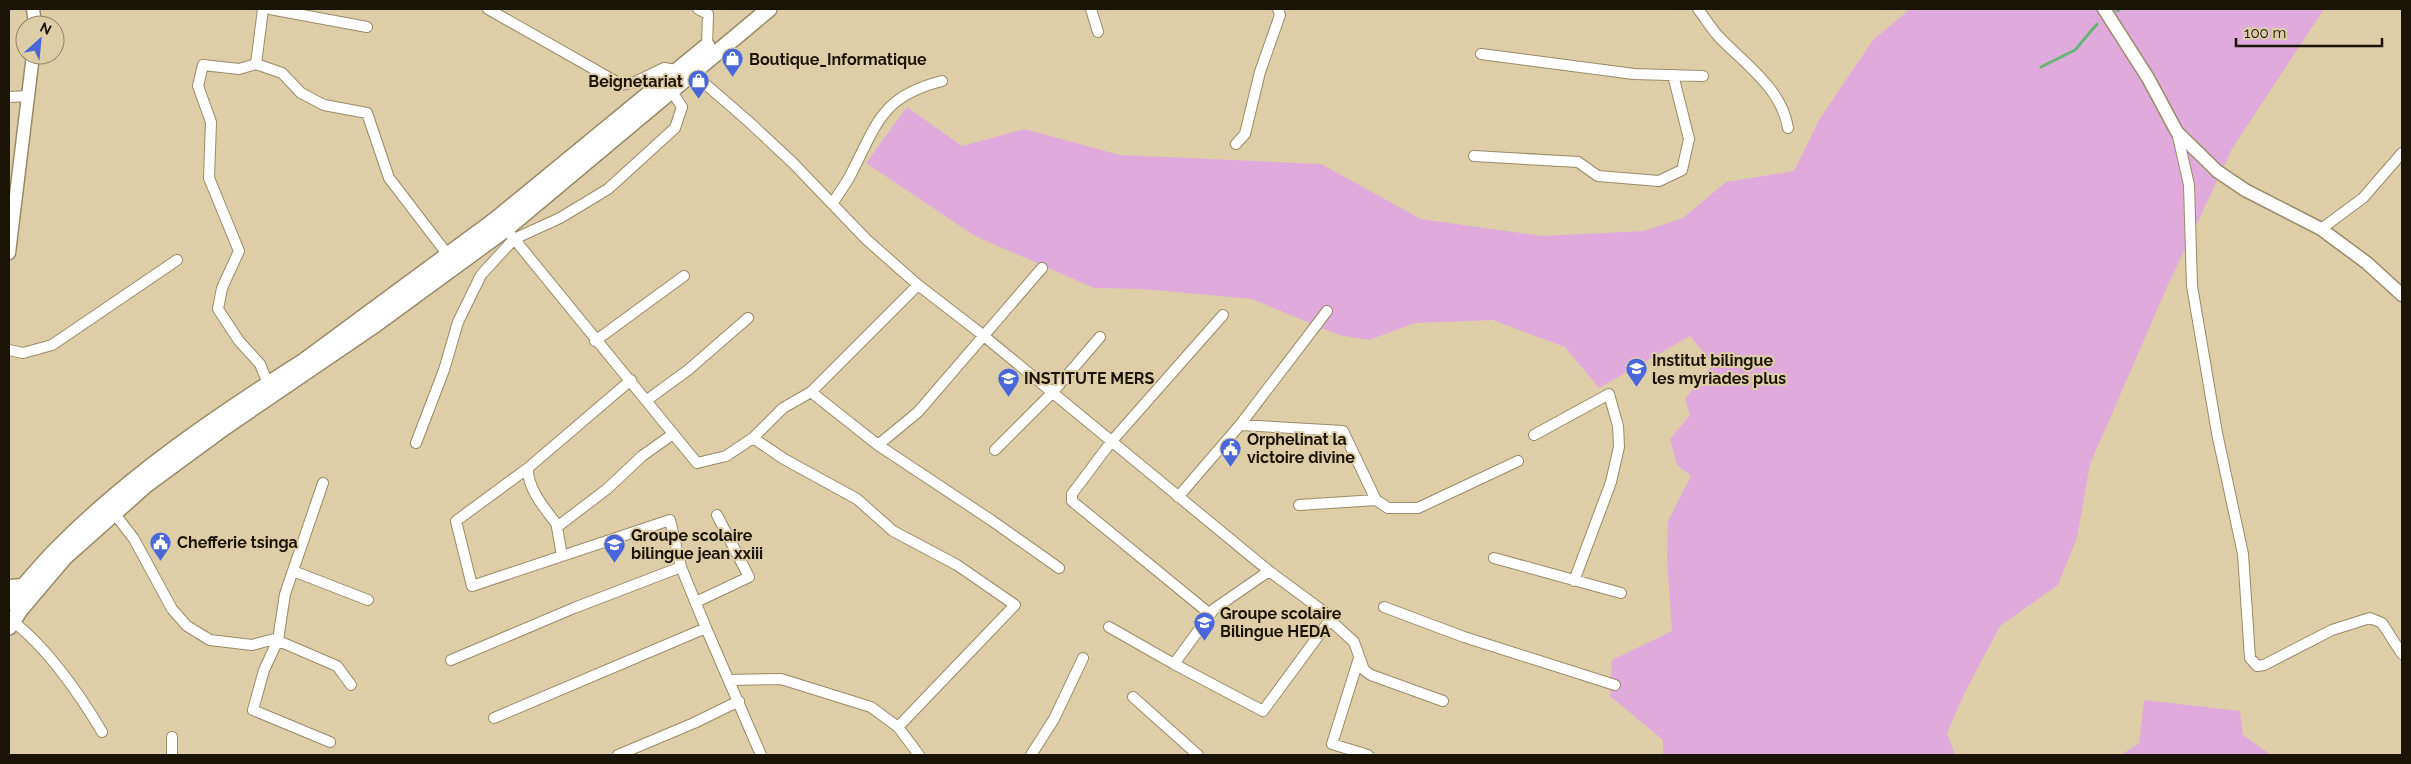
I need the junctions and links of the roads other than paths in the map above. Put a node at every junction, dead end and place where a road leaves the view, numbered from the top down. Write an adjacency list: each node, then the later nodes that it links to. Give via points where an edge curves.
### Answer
1 (263, 9): 16 (street)
2 (270, 9): 12 (street)
3 (488, 9): 18 (street, via 622,85 664,68)
4 (698, 9): 11 (street)
5 (753, 9): 14 (main road)
6 (769, 9): 18 (main road)
7 (1091, 9): 13 (street)
8 (1278, 9): 27 (street, via 1280,14 1260,72 1245,134)
9 (1698, 9): 25 (street, via 1717,35 1774,92 1787,118)
10 (2104, 9): 26 (street, via 2148,78)
11 (710, 11): 14 (street)
12 (367, 27)
13 (1098, 32)
14 (707, 46): 18 (main road)
15 (1481, 54): 19 (street, via 1634,74)
16 (256, 64): 35 (street, via 282,73 301,93 324,104 367,113 389,178); 49 (street, via 238,69 203,65 198,86 211,122 209,178 239,251 218,300 218,309 260,364)
17 (32, 65): 24 (street)
18 (684, 69): 22 (main road); 30 (street, via 748,120); 35 (main road)
19 (1673, 75): 20 (street); 29 (street, via 1689,139 1682,170 1658,181 1598,176 1578,162)
20 (1703, 76)
21 (942, 81): 30 (street, via 903,95 886,110 870,133)
22 (671, 90): 33 (main road); 33 (street, via 682,107 675,128 608,189 560,218)
23 (9, 96): 24 (street)
24 (29, 96): 31 (street)
25 (1788, 128)
26 (2177, 132): 32 (street, via 2217,171 2245,190); 89 (street, via 2189,185 2192,286 2217,433 2243,554 2250,658 2257,666 2264,665 2332,630 2370,618 2382,623)
27 (1236, 144)
28 (2402, 153): 32 (street, via 2363,198)
29 (1474, 156)
30 (833, 203): 39 (street, via 867,240)
31 (11, 224): 34 (street)
32 (2321, 229): 40 (street, via 2368,263)
33 (510, 234): 46 (street); 57 (street, via 481,275 458,322 444,370); 67 (main road, via 225,427 146,485)
34 (9, 253)
35 (448, 255): 49 (main road)
36 (177, 260): 47 (street, via 52,346 23,353)
37 (1042, 268): 44 (street)
38 (684, 276): 46 (street)
39 (918, 285): 44 (street); 50 (street)
40 (2402, 294)
41 (1327, 311): 53 (street)
42 (1223, 315): 58 (street)
43 (748, 318): 52 (street, via 688,370)
44 (984, 337): 51 (street); 59 (street, via 913,417)
45 (1100, 337): 51 (street)
46 (595, 341): 48 (street)
47 (9, 350)
48 (631, 380): 52 (street); 62 (street)
49 (268, 384): 77 (main road, via 106,504 56,549)
50 (810, 392): 56 (street, via 783,408); 59 (street)
51 (1052, 393): 58 (street); 60 (street)
52 (647, 400): 54 (street)
53 (1240, 425): 64 (street); 65 (street, via 1343,431)
54 (673, 434): 56 (street, via 698,463 726,456); 69 (street)
55 (1534, 435): 76 (street, via 1609,394 1618,426 1619,446 1611,482)
56 (753, 438): 101 (street, via 857,499 893,531 957,565 1016,606)
57 (416, 442)
58 (1110, 442): 64 (street); 83 (street, via 1072,494 1072,501)
59 (878, 446): 73 (street)
60 (995, 450)
61 (1518, 461): 65 (street, via 1418,508 1388,508)
62 (528, 468): 69 (street, via 538,499); 70 (street, via 456,521 472,586)
63 (323, 483): 74 (street)
64 (1178, 497): 75 (street)
65 (1376, 500): 66 (street)
66 (1299, 505)
67 (114, 513): 84 (main road, via 65,557); 88 (street, via 134,539 172,609 187,626 210,640 252,645)
68 (717, 515): 81 (street, via 749,577)
69 (558, 526): 70 (street)
70 (562, 556): 72 (street, via 670,520)
71 (1494, 558): 76 (street)
72 (681, 567): 81 (street); 92 (street)
73 (1059, 568)
74 (293, 571): 80 (street); 88 (street)
75 (1268, 571): 83 (street); 85 (street)
76 (1574, 581): 79 (street)
77 (24, 585): 78 (street); 84 (main road)
78 (9, 586)
79 (1621, 593)
80 (368, 600)
81 (696, 602): 87 (street)
82 (1384, 607): 96 (street, via 1464,637)
83 (1210, 614): 93 (street)
84 (13, 617): 102 (street, via 84,702)
85 (1330, 620): 91 (street, via 1354,642); 93 (street, via 1263,711)
86 (1110, 627): 93 (street)
87 (706, 628): 94 (street); 100 (street)
88 (278, 640): 95 (street, via 337,666); 104 (street, via 264,670 253,710)
89 (2402, 654)
90 (1083, 658): 109 (street, via 1054,719)
91 (1359, 658): 99 (street, via 1364,670 1371,675); 111 (street, via 1332,744)
92 (451, 660)
93 (1174, 664)
94 (729, 680): 98 (street); 101 (street, via 781,679 871,707)
95 (351, 685)
96 (1615, 685)
97 (1133, 697): 110 (street)
98 (739, 701): 106 (street, via 694,724); 107 (street)
99 (1443, 701)
100 (494, 718)
101 (898, 727): 108 (street)
102 (102, 732)
103 (172, 737): 105 (street)
104 (330, 742)
105 (172, 755)
106 (618, 755)
107 (761, 755)
108 (917, 755)
109 (1031, 755)
110 (1198, 755)
111 (1368, 755)

